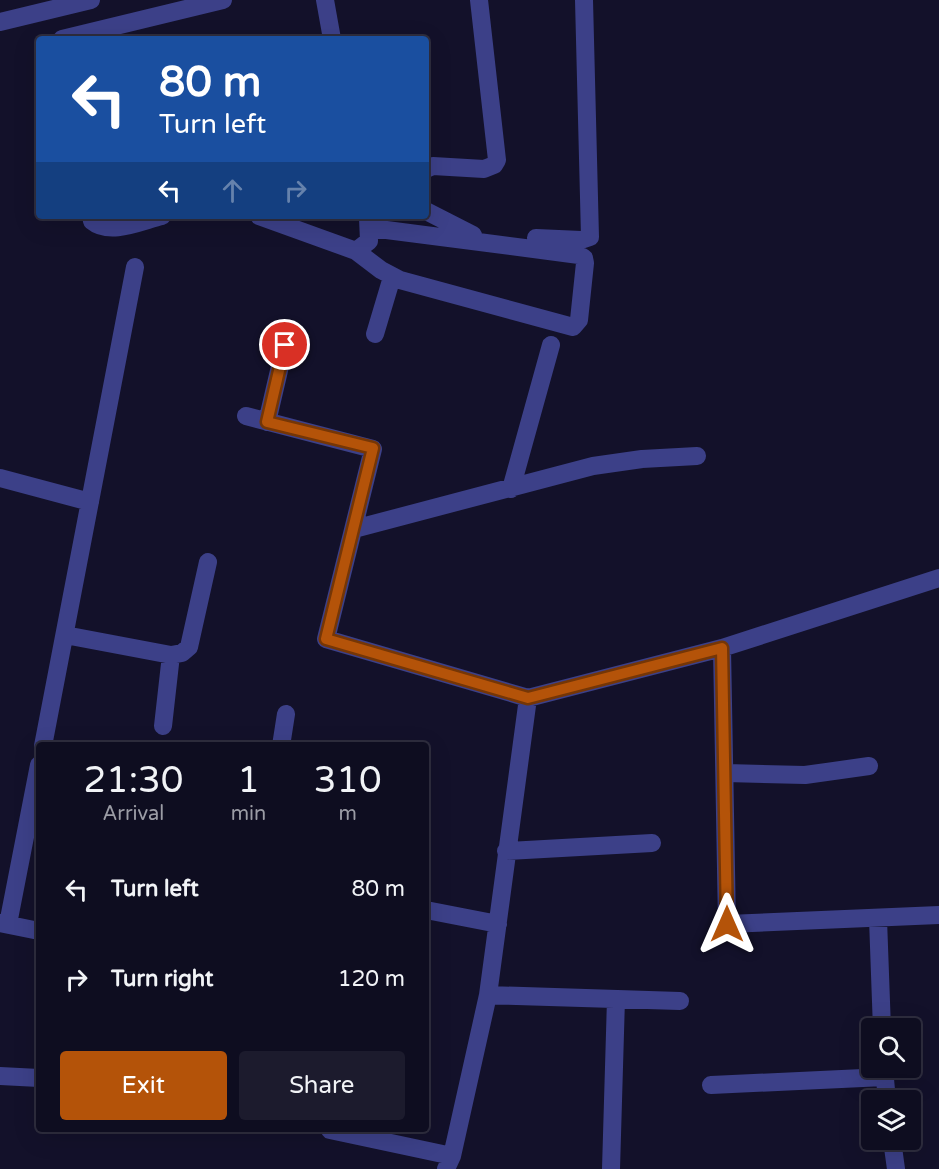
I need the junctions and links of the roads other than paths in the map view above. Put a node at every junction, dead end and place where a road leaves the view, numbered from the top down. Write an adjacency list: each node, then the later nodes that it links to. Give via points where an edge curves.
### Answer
1 (91, 0): 6 (street)
2 (223, 0): 7 (street)
3 (325, 0): 8 (street)
4 (479, 0): 9 (street, via 497,160 484,169)
5 (585, 0): 10 (street, via 590,237 581,240 471,235)
6 (0, 22)
7 (74, 36)
8 (331, 36)
9 (429, 168)
10 (429, 214)
11 (92, 219): 12 (street, via 101,228 110,228)
12 (149, 219)
13 (267, 219): 15 (street)
14 (369, 222): 15 (street, via 369,241); 17 (street, via 579,255 585,263 579,320 573,327)
15 (356, 251): 17 (street)
16 (135, 267): 26 (street)
17 (392, 277): 18 (street)
18 (375, 334)
19 (285, 345): 22 (street)
20 (551, 345): 25 (street)
21 (246, 416): 22 (street)
22 (267, 422): 27 (street, via 373,448)
23 (697, 456): 25 (street, via 593,466)
24 (0, 478): 26 (street)
25 (512, 489): 27 (street)
26 (90, 502): 30 (street)
27 (354, 529): 33 (street, via 326,639)
28 (208, 562): 32 (street, via 189,647)
29 (939, 578): 31 (street)
30 (65, 635): 32 (street); 36 (street)
31 (722, 648): 33 (street); 39 (street)
32 (171, 655): 35 (street)
33 (528, 698): 42 (street)
34 (286, 714): 37 (street)
35 (163, 726)
36 (44, 742)
37 (282, 742)
38 (869, 766): 39 (street, via 805,775)
39 (726, 773): 45 (street, via 727,924)
40 (36, 779): 46 (street)
41 (651, 843): 42 (street)
42 (506, 851): 47 (street)
43 (429, 911): 47 (street)
44 (939, 915): 45 (street)
45 (878, 919): 52 (street)
46 (4, 923): 48 (street)
47 (498, 924): 49 (street)
48 (36, 930)
49 (488, 995): 50 (street); 59 (street)
50 (616, 999): 51 (street); 60 (street)
51 (680, 1001)
52 (882, 1018)
53 (861, 1074): 56 (street)
54 (0, 1076): 55 (street)
55 (36, 1078)
56 (711, 1085)
57 (337, 1132): 59 (street)
58 (893, 1150): 61 (street)
59 (449, 1163)
60 (611, 1169)
61 (896, 1169)

